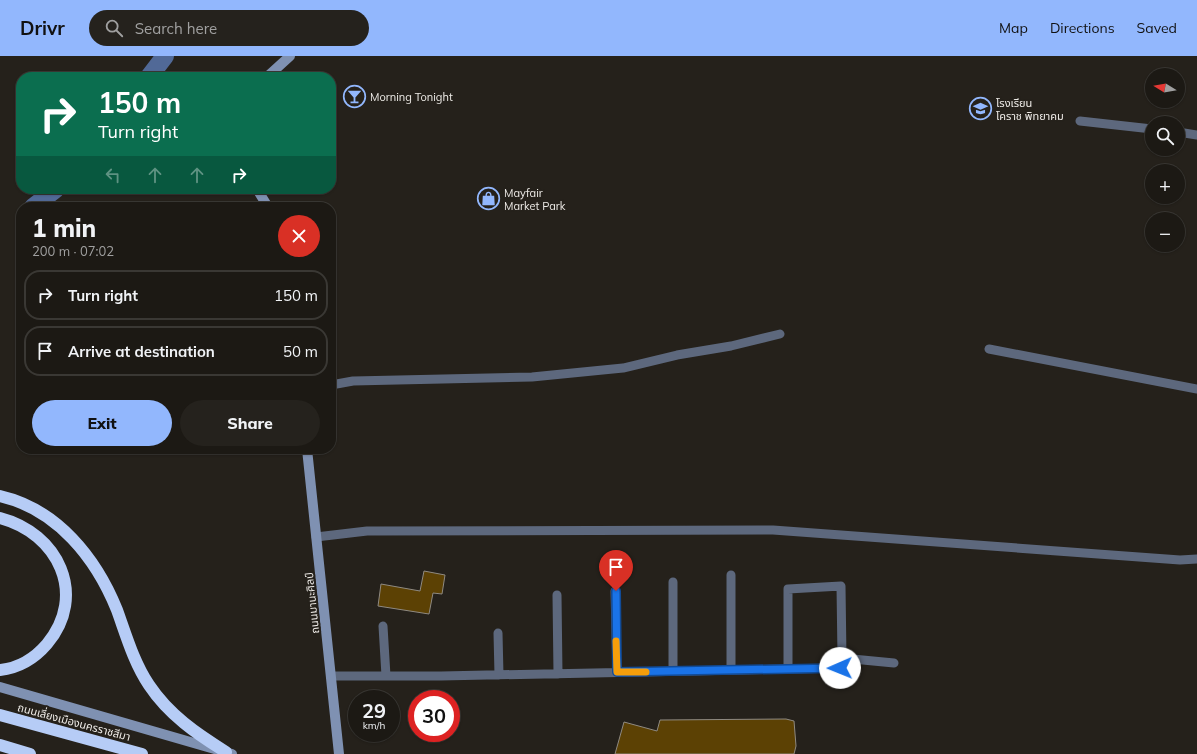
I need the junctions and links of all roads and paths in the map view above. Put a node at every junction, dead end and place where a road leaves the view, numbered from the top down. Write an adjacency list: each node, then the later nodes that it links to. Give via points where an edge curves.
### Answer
1 (290, 56): 2 (street)
2 (272, 72)
3 (1080, 121): 4 (street)
4 (1145, 129)
5 (1185, 133): 6 (street)
6 (1197, 134)
7 (780, 334): 9 (street, via 623,368 532,377 353,381)
8 (989, 349): 10 (street)
9 (336, 384)
10 (1197, 389)
11 (308, 454): 14 (street, ถนนมานะศิลป์)
12 (0, 496): 36 (highway, via 30,506 46,516 89,556 103,579 137,662 154,692 179,720)
13 (0, 518): 25 (highway, via 33,533 51,550 62,570 66,593 58,627 42,649 20,665)
14 (316, 537): 15 (street, via 368,531 773,530); 31 (street, ถนนมานะศิลป์)
15 (1197, 559)
16 (731, 575): 26 (street)
17 (673, 582): 27 (street)
18 (616, 591): 28 (street)
19 (557, 595): 29 (street)
20 (383, 626): 32 (street)
21 (498, 632): 30 (street)
22 (842, 658): 23 (street); 24 (street, via 840,668); 24 (street, via 841,586 788,588)
23 (894, 663)
24 (788, 669): 26 (street)
25 (0, 670)
26 (731, 670): 27 (street)
27 (673, 671): 28 (street)
28 (617, 672): 29 (street)
29 (558, 674): 30 (street)
30 (499, 675): 32 (street)
31 (332, 676): 32 (street); 39 (street, ถนนมานะศิลป์)
32 (386, 676)
33 (0, 687): 36 (street)
34 (0, 715): 38 (highway, ถนนเลี่ยงเมืองนครราชสีมา)
35 (0, 746): 37 (highway)
36 (229, 753)
37 (30, 754)
38 (142, 754)
39 (339, 754)

